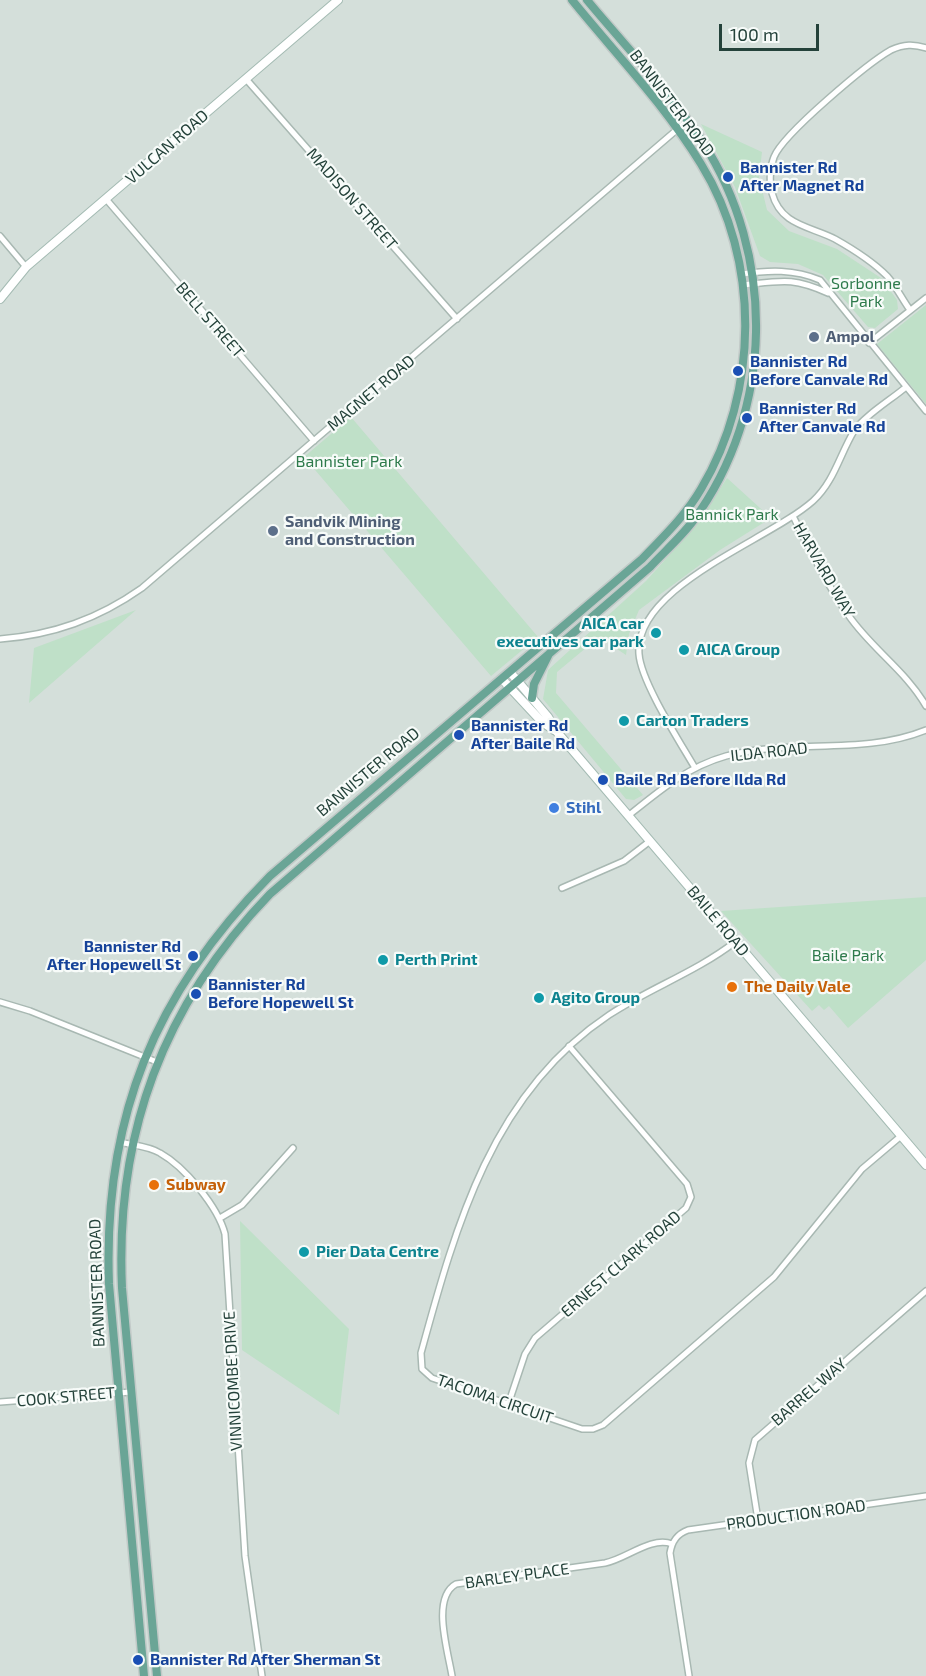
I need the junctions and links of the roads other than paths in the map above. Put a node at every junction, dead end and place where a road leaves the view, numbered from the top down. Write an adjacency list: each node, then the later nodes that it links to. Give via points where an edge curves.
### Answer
1 (338, 0): 5 (street, VULCAN ROAD)
2 (572, 0): 7 (main road, BANNISTER ROAD)
3 (587, 0): 6 (main road, BANNISTER ROAD)
4 (926, 48): 18 (street, via 912,44 892,50 816,109 774,156 770,176 779,207 797,225 834,239 886,276)
5 (246, 79): 8 (street, VULCAN ROAD); 19 (street, MADISON STREET)
6 (687, 121): 7 (street, MAGNET ROAD); 11 (main road, BANNISTER ROAD, via 732,198)
7 (678, 130): 12 (main road, BANNISTER ROAD, via 720,200); 19 (street, MAGNET ROAD)
8 (106, 199): 10 (street, VULCAN ROAD); 23 (street, BELL STREET)
9 (0, 236): 10 (street)
10 (26, 267): 17 (street, VULCAN ROAD)
11 (754, 272): 12 (street); 13 (main road, BANNISTER ROAD); 15 (street, via 805,274 820,280)
12 (742, 274): 14 (main road, BANNISTER ROAD)
13 (755, 284): 14 (street); 15 (street, via 802,282); 26 (main road, BANNISTER ROAD, via 756,347 750,388 737,437 710,495 693,521 650,567)
14 (743, 285): 27 (main road, BANNISTER ROAD, via 746,330 740,385 726,433 701,489 684,514 642,559)
15 (830, 294): 20 (street)
16 (926, 298): 18 (street)
17 (0, 299)
18 (910, 310): 20 (street)
19 (458, 319): 23 (street, MAGNET ROAD)
20 (869, 343): 21 (street)
21 (906, 387): 22 (street); 24 (street, via 855,430 841,462 820,493)
22 (926, 411)
23 (314, 441): 25 (street, MAGNET ROAD, via 118,605 53,632)
24 (793, 516): 32 (street, HARVARD WAY, via 850,617 914,685); 35 (street, via 680,586 655,607 640,635 639,655 645,676)
25 (0, 639)
26 (550, 651): 29 (main road, BANNISTER ROAD); 31 (main road, via 534,684)
27 (510, 672): 28 (main road, BANNISTER ROAD); 29 (street, BAILE ROAD)
28 (502, 679): 30 (street, BAILE ROAD); 42 (main road, BANNISTER ROAD, via 249,897 188,974)
29 (518, 680): 30 (main road, BANNISTER ROAD); 31 (street, BAILE ROAD)
30 (510, 687): 34 (street, BAILE ROAD, via 542,722); 43 (main road, BANNISTER ROAD, via 250,915 193,990)
31 (532, 698): 34 (street, BAILE ROAD)
32 (926, 706)
33 (926, 730): 35 (street, ILDA ROAD, via 859,746 741,753)
34 (557, 732): 36 (street, BAILE ROAD)
35 (695, 768): 36 (street, ILDA ROAD)
36 (628, 816): 37 (street, BAILE ROAD)
37 (650, 841): 38 (street, via 624,861); 39 (street, BAILE ROAD)
38 (562, 888)
39 (735, 942): 41 (street, TACOMA CIRCUIT, via 713,959 609,1015); 44 (street, BAILE ROAD)
40 (0, 1002): 42 (street)
41 (569, 1046): 54 (street, TACOMA CIRCUIT, via 536,1080 508,1118 490,1153 451,1244 421,1353 422,1369 432,1378); 54 (street, ERNEST CLARK ROAD, via 687,1184 691,1197 686,1208 536,1338 525,1354)
42 (145, 1057): 43 (street); 45 (main road, BANNISTER ROAD)
43 (157, 1062): 46 (main road, BANNISTER ROAD)
44 (901, 1136): 48 (street, BAILE ROAD); 54 (street, TACOMA CIRCUIT, via 862,1169 774,1277 603,1425 582,1429)
45 (119, 1142): 46 (street, VINNICOMBE DRIVE); 52 (main road, BANNISTER ROAD, via 110,1203 108,1255)
46 (132, 1145): 49 (street, VINNICOMBE DRIVE, via 158,1151 168,1158 212,1203); 51 (main road, BANNISTER ROAD, via 123,1201 121,1251)
47 (293, 1148): 49 (street, via 242,1205)
48 (926, 1165)
49 (220, 1218): 60 (street, VINNICOMBE DRIVE, via 225,1234 245,1556)
50 (926, 1291): 56 (street, BARREL WAY, via 755,1440 749,1463)
51 (131, 1392): 52 (street, COOK STREET); 59 (main road, BANNISTER ROAD)
52 (118, 1393): 53 (street, COOK STREET); 58 (main road, BANNISTER ROAD)
53 (0, 1402)
54 (508, 1405)
55 (926, 1497): 56 (street, PRODUCTION ROAD)
56 (758, 1520): 57 (street, PRODUCTION ROAD, via 687,1531)
57 (672, 1544): 61 (street, BARLEY PLACE, via 651,1544 605,1563 449,1588 441,1607); 62 (street, via 670,1553)
58 (144, 1676)
59 (157, 1676)
60 (262, 1676)
61 (452, 1676)
62 (689, 1676)

